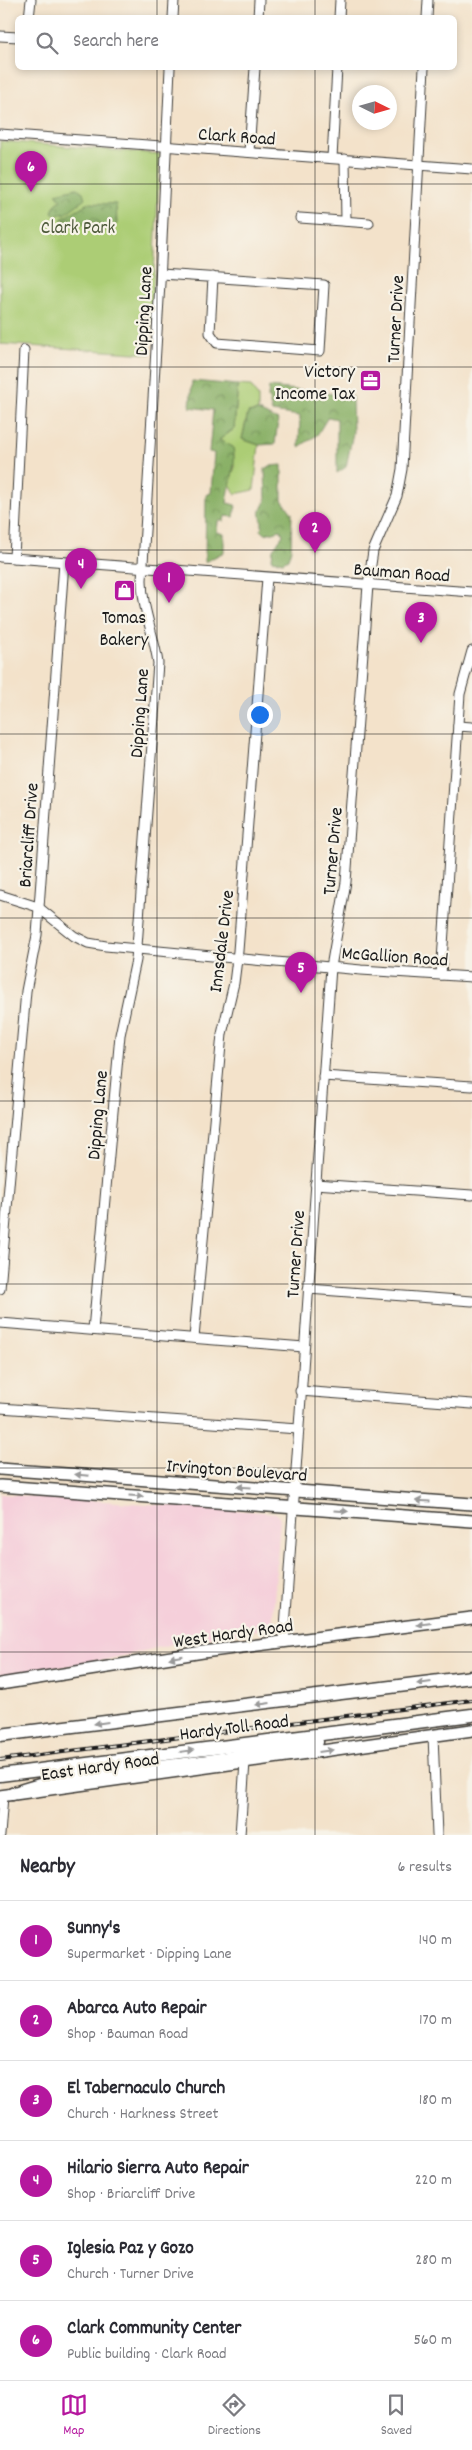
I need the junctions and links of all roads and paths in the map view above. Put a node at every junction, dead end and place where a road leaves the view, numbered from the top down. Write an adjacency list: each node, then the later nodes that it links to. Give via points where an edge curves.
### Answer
1 (30, 0): 6 (street)
2 (174, 0): 7 (street)
3 (259, 0): 8 (street)
4 (340, 0): 9 (street)
5 (428, 0): 10 (street)
6 (29, 15)
7 (173, 15)
8 (258, 15)
9 (339, 15)
10 (427, 15)
11 (0, 36): 12 (street)
12 (15, 37)
13 (170, 70): 18 (street, Dipping Lane)
14 (255, 70): 19 (street)
15 (337, 70): 20 (street)
16 (424, 70): 22 (street, Turner Drive)
17 (0, 134): 18 (street, Clark Road)
18 (166, 146): 19 (street, Clark Road); 27 (street, Dipping Lane)
19 (250, 152): 20 (street, Clark Road)
20 (332, 158): 21 (street, Clark Road)
21 (345, 159): 22 (street, Clark Road); 25 (street)
22 (419, 165): 23 (street, Clark Road); 35 (street, Turner Drive, via 400,482 389,517 373,551)
23 (472, 169)
24 (300, 218): 25 (street)
25 (346, 221): 26 (street)
26 (369, 223)
27 (161, 274): 28 (street); 33 (street, Dipping Lane)
28 (213, 277): 28 (street, via 324,285 320,351 217,343 210,333)
29 (24, 350): 31 (street)
30 (0, 557): 31 (street, Bauman Road)
31 (14, 558): 32 (street, Bauman Road)
32 (64, 562): 33 (street, Bauman Road); 41 (street, Briarcliff Drive)
33 (143, 568): 34 (street, Bauman Road); 42 (street, Dipping Lane, via 143,604 158,663)
34 (267, 578): 35 (street, Bauman Road); 43 (street, Innsdale Drive)
35 (368, 585): 36 (street, Bauman Road); 44 (street, Turner Drive, via 346,882)
36 (472, 592)
37 (472, 651): 38 (street, via 460,694)
38 (458, 726): 39 (street); 45 (street)
39 (472, 727)
40 (0, 895): 41 (street, McGallion Road)
41 (38, 907): 42 (street, McGallion Road, via 74,936 88,942); 51 (street, Briarcliff Drive, via 35,952 26,991)
42 (137, 950): 43 (street, McGallion Road); 55 (street, Dipping Lane, via 120,1035)
43 (237, 960): 44 (street, McGallion Road); 56 (street, Innsdale Drive, via 222,1034)
44 (330, 967): 45 (street, McGallion Road); 47 (street, Turner Drive)
45 (441, 975): 46 (street, McGallion Road)
46 (472, 976)
47 (323, 1076): 48 (street); 49 (street, Turner Drive)
48 (472, 1086)
49 (316, 1184): 50 (street); 52 (street, Turner Drive)
50 (472, 1195)
51 (0, 1289)
52 (308, 1289): 53 (street); 57 (street, Turner Drive)
53 (472, 1301)
54 (0, 1323): 55 (street)
55 (94, 1330): 56 (street)
56 (194, 1338): 57 (street)
57 (304, 1347): 58 (street, Turner Drive)
58 (300, 1391): 59 (street); 61 (street, Turner Drive)
59 (472, 1404)
60 (0, 1408): 61 (street)
61 (298, 1429): 67 (street, Turner Drive)
62 (0, 1469): 63 (main road, Irvington Boulevard)
63 (49, 1472): 64 (main road, Irvington Boulevard, one-way to 63); 66 (main road)
64 (173, 1482): 67 (main road, Irvington Boulevard, one-way to 64); 69 (main road)
65 (0, 1486): 66 (main road, Irvington Boulevard)
66 (49, 1490): 69 (main road, Irvington Boulevard, one-way to 69)
67 (293, 1491): 68 (main road, Irvington Boulevard); 71 (street, Turner Drive)
68 (384, 1498): 70 (main road, Irvington Boulevard, one-way to 68); 72 (main road)
69 (172, 1499): 71 (main road, Irvington Boulevard)
70 (472, 1504)
71 (292, 1508): 72 (main road, Irvington Boulevard, one-way to 72); 75 (street, Turner Drive)
72 (384, 1514): 73 (main road, Irvington Boulevard)
73 (472, 1521)
74 (472, 1618): 75 (main road, West Hardy Road, one-way to 75)
75 (284, 1642): 77 (main road, West Hardy Road, one-way to 77)
76 (472, 1677): 81 (highway, Hardy Toll Road, one-way to 81)
77 (0, 1684)
78 (472, 1715): 79 (highway, Hardy Toll Road)
79 (359, 1728): 84 (highway, Hardy Toll Road, one-way to 79); 85 (highway, via 323,1741 194,1763 95,1775)
80 (472, 1730): 82 (main road, East Hardy Road)
81 (0, 1735)
82 (433, 1736): 83 (main road, East Hardy Road, one-way to 82); 88 (street)
83 (245, 1762): 85 (main road, East Hardy Road); 87 (street)
84 (0, 1775)
85 (5, 1795): 86 (street)
86 (0, 1835)
87 (240, 1835)
88 (437, 1835)

